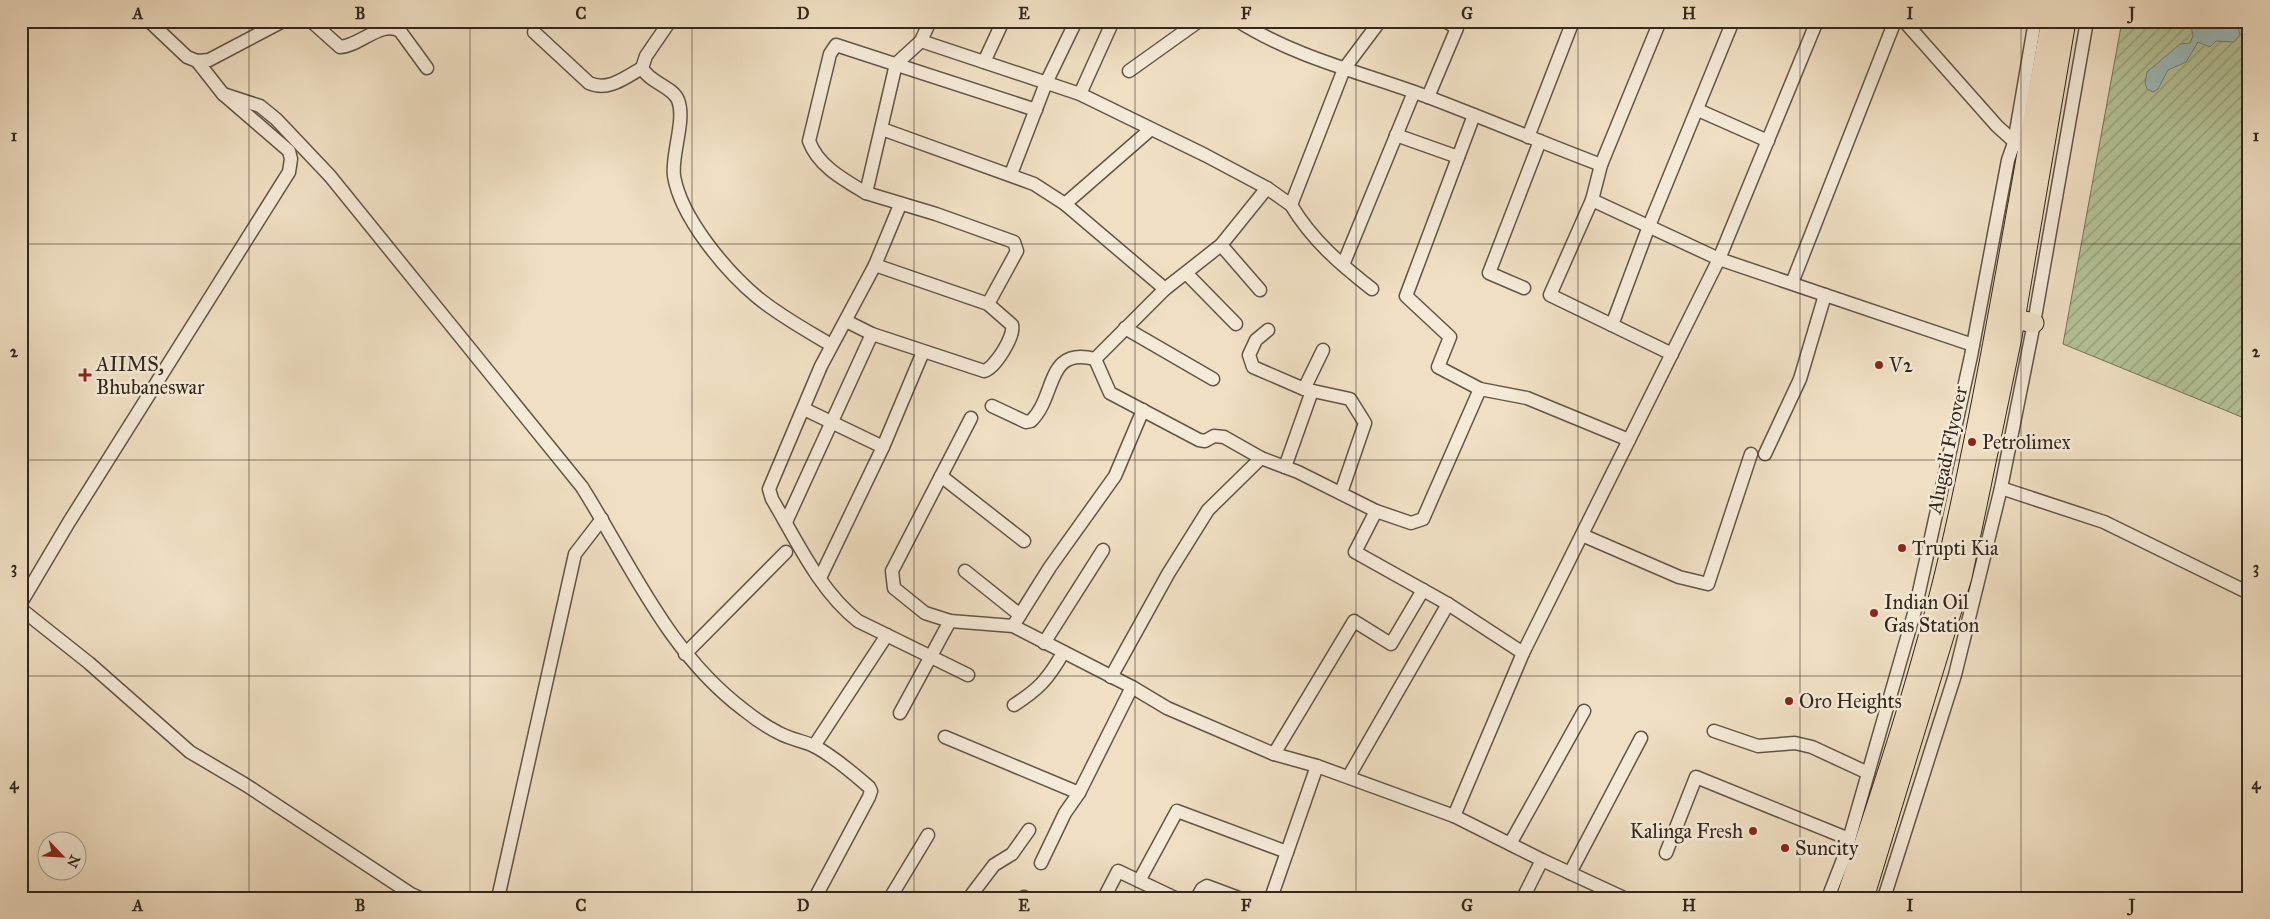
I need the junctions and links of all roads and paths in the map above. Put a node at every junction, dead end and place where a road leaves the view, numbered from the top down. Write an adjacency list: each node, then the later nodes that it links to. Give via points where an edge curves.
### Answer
1 (149, 21): 26 (street, via 187,57)
2 (283, 21): 26 (street, via 209,60)
3 (310, 21): 29 (street, via 340,47 354,45 384,28 394,27)
4 (670, 21): 30 (street, via 646,56)
5 (930, 21): 25 (street)
6 (1003, 21): 27 (street)
7 (1076, 21): 33 (street)
8 (1113, 21): 36 (street)
9 (1199, 21): 32 (street)
10 (1238, 21): 23 (street)
11 (1380, 21): 31 (street)
12 (1445, 21): 37 (street, via 1457,28)
13 (1573, 21): 44 (street)
14 (1660, 21): 48 (street)
15 (1733, 21): 39 (street)
16 (1818, 21): 45 (street)
17 (1895, 21): 62 (street)
18 (1904, 21): 46 (street)
19 (2035, 21): 46 (street)
20 (2051, 21): 46 (highway, Alugadi Flyover)
21 (2066, 21): 69 (highway, Alugadi Flyover)
22 (2087, 21): 71 (street)
23 (1254, 26): 31 (street, via 1272,41)
24 (534, 32): 30 (street, via 597,87 605,87)
25 (921, 41): 27 (street); 28 (street)
26 (197, 61): 35 (street)
27 (984, 62): 33 (street)
28 (896, 64): 38 (street); 41 (street); 51 (street, via 841,45 833,48 809,141 821,161)
29 (427, 68)
30 (642, 68): 77 (street, via 677,98 680,106 674,175 679,194 694,223 718,257 757,297)
31 (1344, 69): 34 (street); 55 (street)
32 (1129, 71)
33 (1046, 84): 36 (street); 38 (street)
34 (1414, 92): 37 (street); 43 (street)
35 (223, 94): 101 (street, via 260,106 330,176 582,487); 111 (street, via 289,151 292,159 289,172)
36 (1080, 94): 42 (street)
37 (1428, 97): 40 (street)
38 (1036, 110): 49 (street)
39 (1698, 110): 45 (street); 56 (street)
40 (1474, 115): 44 (street); 47 (street)
41 (882, 129): 49 (street); 51 (street)
42 (1151, 129): 50 (street); 53 (street)
43 (1396, 135): 47 (street); 60 (street)
44 (1534, 139): 48 (street); 63 (street, via 1488,273)
45 (1768, 141): 58 (street)
46 (2020, 147): 78 (street, via 2008,160); 161 (highway, Alugadi Flyover, via 2023,171 1978,417 1946,564 1914,688)
47 (1458, 157): 84 (street, via 1406,296 1450,336 1438,367)
48 (1601, 165): 52 (street)
49 (1011, 174): 53 (street)
50 (1267, 188): 55 (street); 57 (street)
51 (866, 193): 54 (street)
52 (1592, 200): 56 (street); 73 (street, via 1550,295)
53 (1065, 204): 64 (street)
54 (900, 205): 59 (street); 68 (street, via 936,214 1014,242 1017,251)
55 (1291, 205): 60 (street, via 1316,240)
56 (1649, 226): 58 (street); 73 (street)
57 (1221, 245): 61 (street); 66 (street)
58 (1719, 259): 62 (street); 81 (street)
59 (875, 265): 68 (street); 70 (street)
60 (1343, 266): 65 (street)
61 (1187, 274): 64 (street); 72 (street)
62 (1792, 283): 67 (street)
63 (1524, 288)
64 (1165, 289): 74 (street)
65 (1372, 289)
66 (1260, 290)
67 (1825, 295): 78 (street); 94 (street, via 1800,379)
68 (988, 304): 80 (street, via 1007,319 1013,330 989,370)
69 (2014, 319): 71 (highway); 162 (highway, Alugadi Flyover, via 1962,577)
70 (846, 321): 76 (street); 77 (street)
71 (2034, 323): 98 (street)
72 (1236, 324)
73 (1612, 326): 81 (street)
74 (1125, 328): 82 (street); 83 (street)
75 (1268, 330): 85 (street, via 1256,340 1249,355 1253,366)
76 (872, 334): 80 (street); 90 (street)
77 (831, 345): 87 (street)
78 (1973, 345): 134 (street, via 1915,610)
79 (1323, 350): 85 (street)
80 (923, 352): 92 (street)
81 (1672, 354): 91 (street)
82 (1095, 359): 86 (street, via 1074,356 1062,363 1031,421 1026,422); 88 (street, via 1110,393)
83 (1213, 379)
84 (1480, 389): 91 (street, via 1527,398); 100 (street, via 1423,519 1411,523)
85 (1308, 390): 96 (street); 99 (street, via 1350,399 1365,423)
86 (992, 406)
87 (804, 409): 90 (street); 102 (street, via 769,489)
88 (1143, 410): 95 (street, via 1199,440 1224,437); 115 (street, via 1115,476)
89 (971, 418): 97 (street)
90 (831, 422): 92 (street); 102 (street)
91 (1630, 440): 103 (street)
92 (883, 447): 108 (street)
93 (1751, 454): 103 (street, via 1708,584 1679,577)
94 (1765, 454)
95 (1261, 458): 96 (street); 123 (street, via 1208,510)
96 (1284, 467): 99 (street)
97 (941, 476): 104 (street); 114 (street, via 892,571 892,581 900,594 925,613)
98 (2001, 488): 110 (street, via 2104,522); 163 (street, via 1954,675)
99 (1341, 493): 100 (street)
100 (1376, 511): 109 (street, via 1355,552)
101 (602, 519): 120 (street, via 632,575); 149 (street, via 575,554)
102 (786, 522): 108 (street)
103 (1582, 535): 119 (street)
104 (1024, 540)
105 (1103, 550): 117 (street)
106 (786, 552): 120 (street)
107 (965, 571): 115 (street)
108 (820, 578): 116 (street, via 844,609 858,621)
109 (1423, 590): 112 (street); 132 (street, via 1391,644 1354,620)
110 (2249, 593)
111 (21, 603)
112 (1448, 604): 119 (street); 135 (street)
113 (21, 609): 148 (street, via 89,663 190,752)
114 (950, 621): 115 (street); 121 (street)
115 (1016, 621): 117 (street)
116 (887, 635): 121 (street); 131 (street)
117 (1044, 643): 118 (street)
118 (1063, 653): 123 (street); 125 (street, via 1050,677)
119 (1523, 653): 137 (street)
120 (684, 654): 131 (street, via 743,710 778,733)
121 (930, 658): 122 (street); 127 (street)
122 (968, 675)
123 (1111, 677): 124 (street)
124 (1132, 687): 132 (street, via 1167,708); 136 (street)
125 (1014, 705)
126 (1584, 711): 141 (street)
127 (900, 713)
128 (1714, 730): 134 (street, via 1758,746 1795,743 1812,747)
129 (944, 737): 136 (street)
130 (1641, 738): 146 (street)
131 (814, 746): 150 (street, via 863,781 871,792)
132 (1274, 754): 133 (street)
133 (1318, 766): 135 (street); 142 (street)
134 (1868, 773): 140 (street)
135 (1349, 776): 137 (street)
136 (1079, 793): 145 (street)
137 (1454, 816): 141 (street)
138 (1029, 830): 152 (street, via 1012,854 994,865)
139 (928, 835): 151 (street)
140 (1849, 839): 143 (street, via 1696,777); 160 (street)
141 (1510, 844): 144 (street)
142 (1287, 852): 147 (street, via 1177,811); 157 (street)
143 (1666, 853)
144 (1542, 860): 146 (street); 158 (street)
145 (1041, 863)
146 (1570, 873): 159 (street)
147 (1139, 881): 153 (street, via 1118,871); 154 (street)
148 (420, 898)
149 (498, 898)
150 (815, 898)
151 (890, 898)
152 (969, 898)
153 (1104, 898)
154 (1175, 898)
155 (1197, 898): 156 (street, via 1207,886)
156 (1239, 898)
157 (1271, 898)
158 (1523, 898)
159 (1624, 898)
160 (1828, 898)
161 (1846, 898)
162 (1864, 898)
163 (1884, 898)

